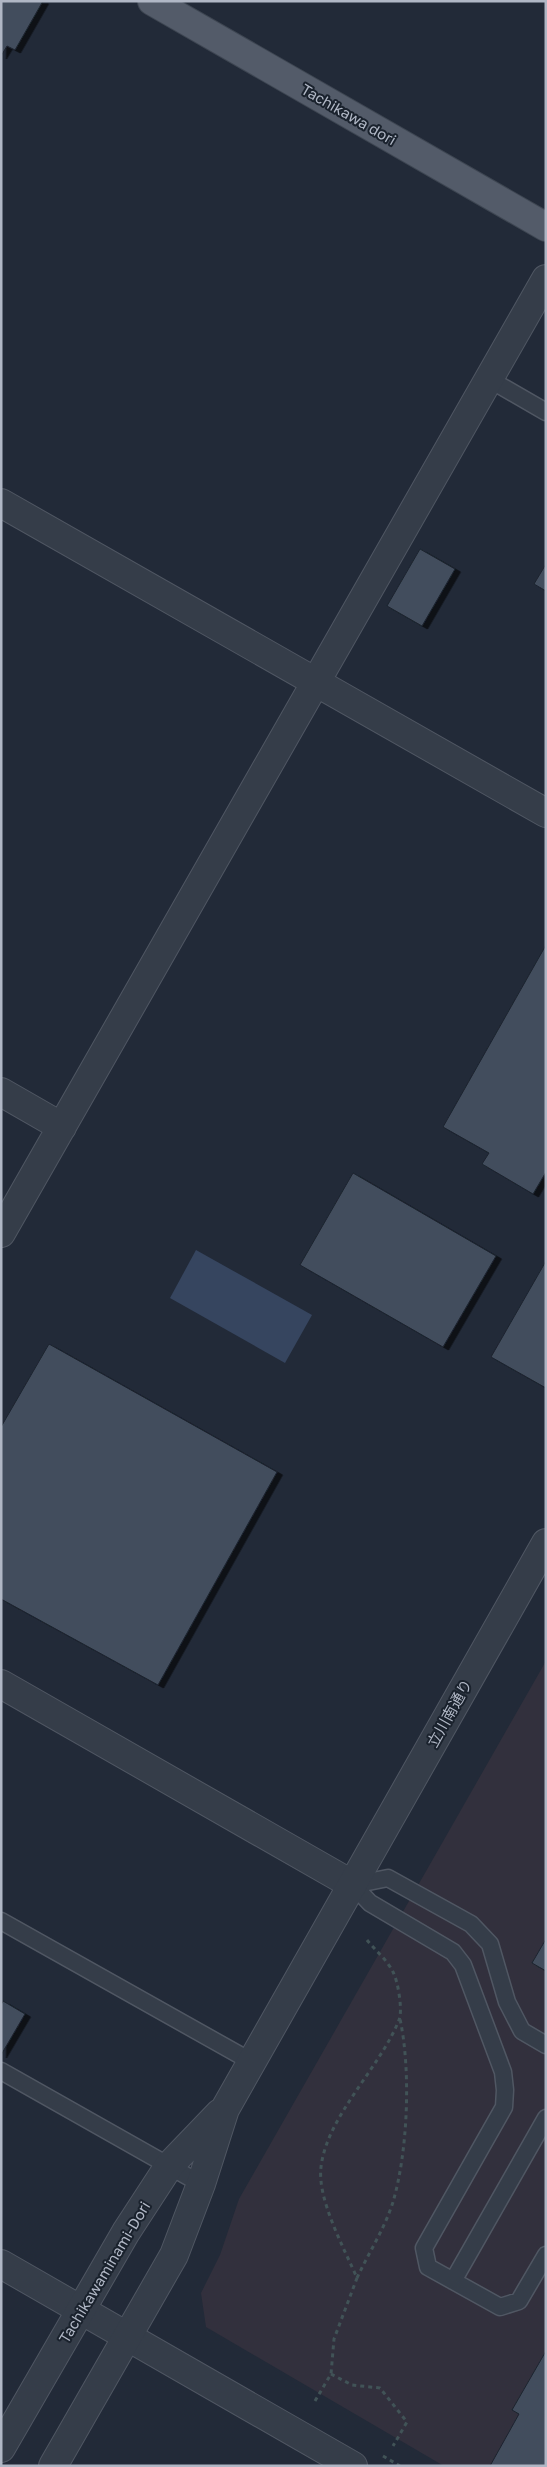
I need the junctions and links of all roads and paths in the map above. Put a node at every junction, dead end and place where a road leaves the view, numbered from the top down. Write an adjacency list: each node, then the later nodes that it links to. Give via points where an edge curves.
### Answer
1 (152, 1): 2 (main road, Tachikawa dori)
2 (546, 227)
3 (546, 278): 4 (street)
4 (489, 379): 5 (lane); 7 (street)
5 (546, 412)
6 (1, 503): 7 (street)
7 (316, 681): 8 (street); 10 (street)
8 (546, 813)
9 (1, 1092): 10 (street)
10 (62, 1127): 11 (street)
11 (1, 1233)
12 (546, 1542): 14 (street, 立川南通り)
13 (1, 1684): 14 (street)
14 (353, 1884): 18 (lane, via 388,1878 471,1924 490,1944 507,2002 522,2031); 19 (street, Tachikawaminami-Dori); 28 (lane, via 370,1903 453,1952 463,1965 503,2072 504,2107 424,2248 428,2267)
15 (1, 1921): 19 (lane)
16 (367, 1940): 17 (path, via 394,1972)
17 (400, 2019): 27 (path, via 406,2045 404,2156 392,2204); 27 (path, via 346,2108 328,2143 321,2167 322,2188)
18 (546, 2045)
19 (252, 2062): 21 (street, Tachikawaminami-Dori)
20 (1, 2071): 23 (lane)
21 (225, 2109): 23 (street, Tachikawaminami-Dori); 24 (street, Tachikawaminami-Dori)
22 (546, 2118): 28 (lane)
23 (169, 2166): 24 (lane); 29 (street, Tachikawaminami-Dori)
24 (201, 2184): 30 (street, Tachikawaminami-Dori, via 174,2254)
25 (546, 2255): 28 (lane, via 520,2301 500,2307)
26 (1, 2264): 29 (street)
27 (357, 2278): 31 (path, via 334,2338)
28 (454, 2282)
29 (80, 2310): 30 (street); 34 (street, Tachikawaminami-Dori)
30 (127, 2336): 35 (street, Tachikawaminami-Dori); 36 (street)
31 (331, 2374): 32 (path); 33 (path, via 352,2385 380,2388 407,2422)
32 (315, 2401)
33 (393, 2446)
34 (1, 2448)
35 (53, 2466)
36 (353, 2466)

